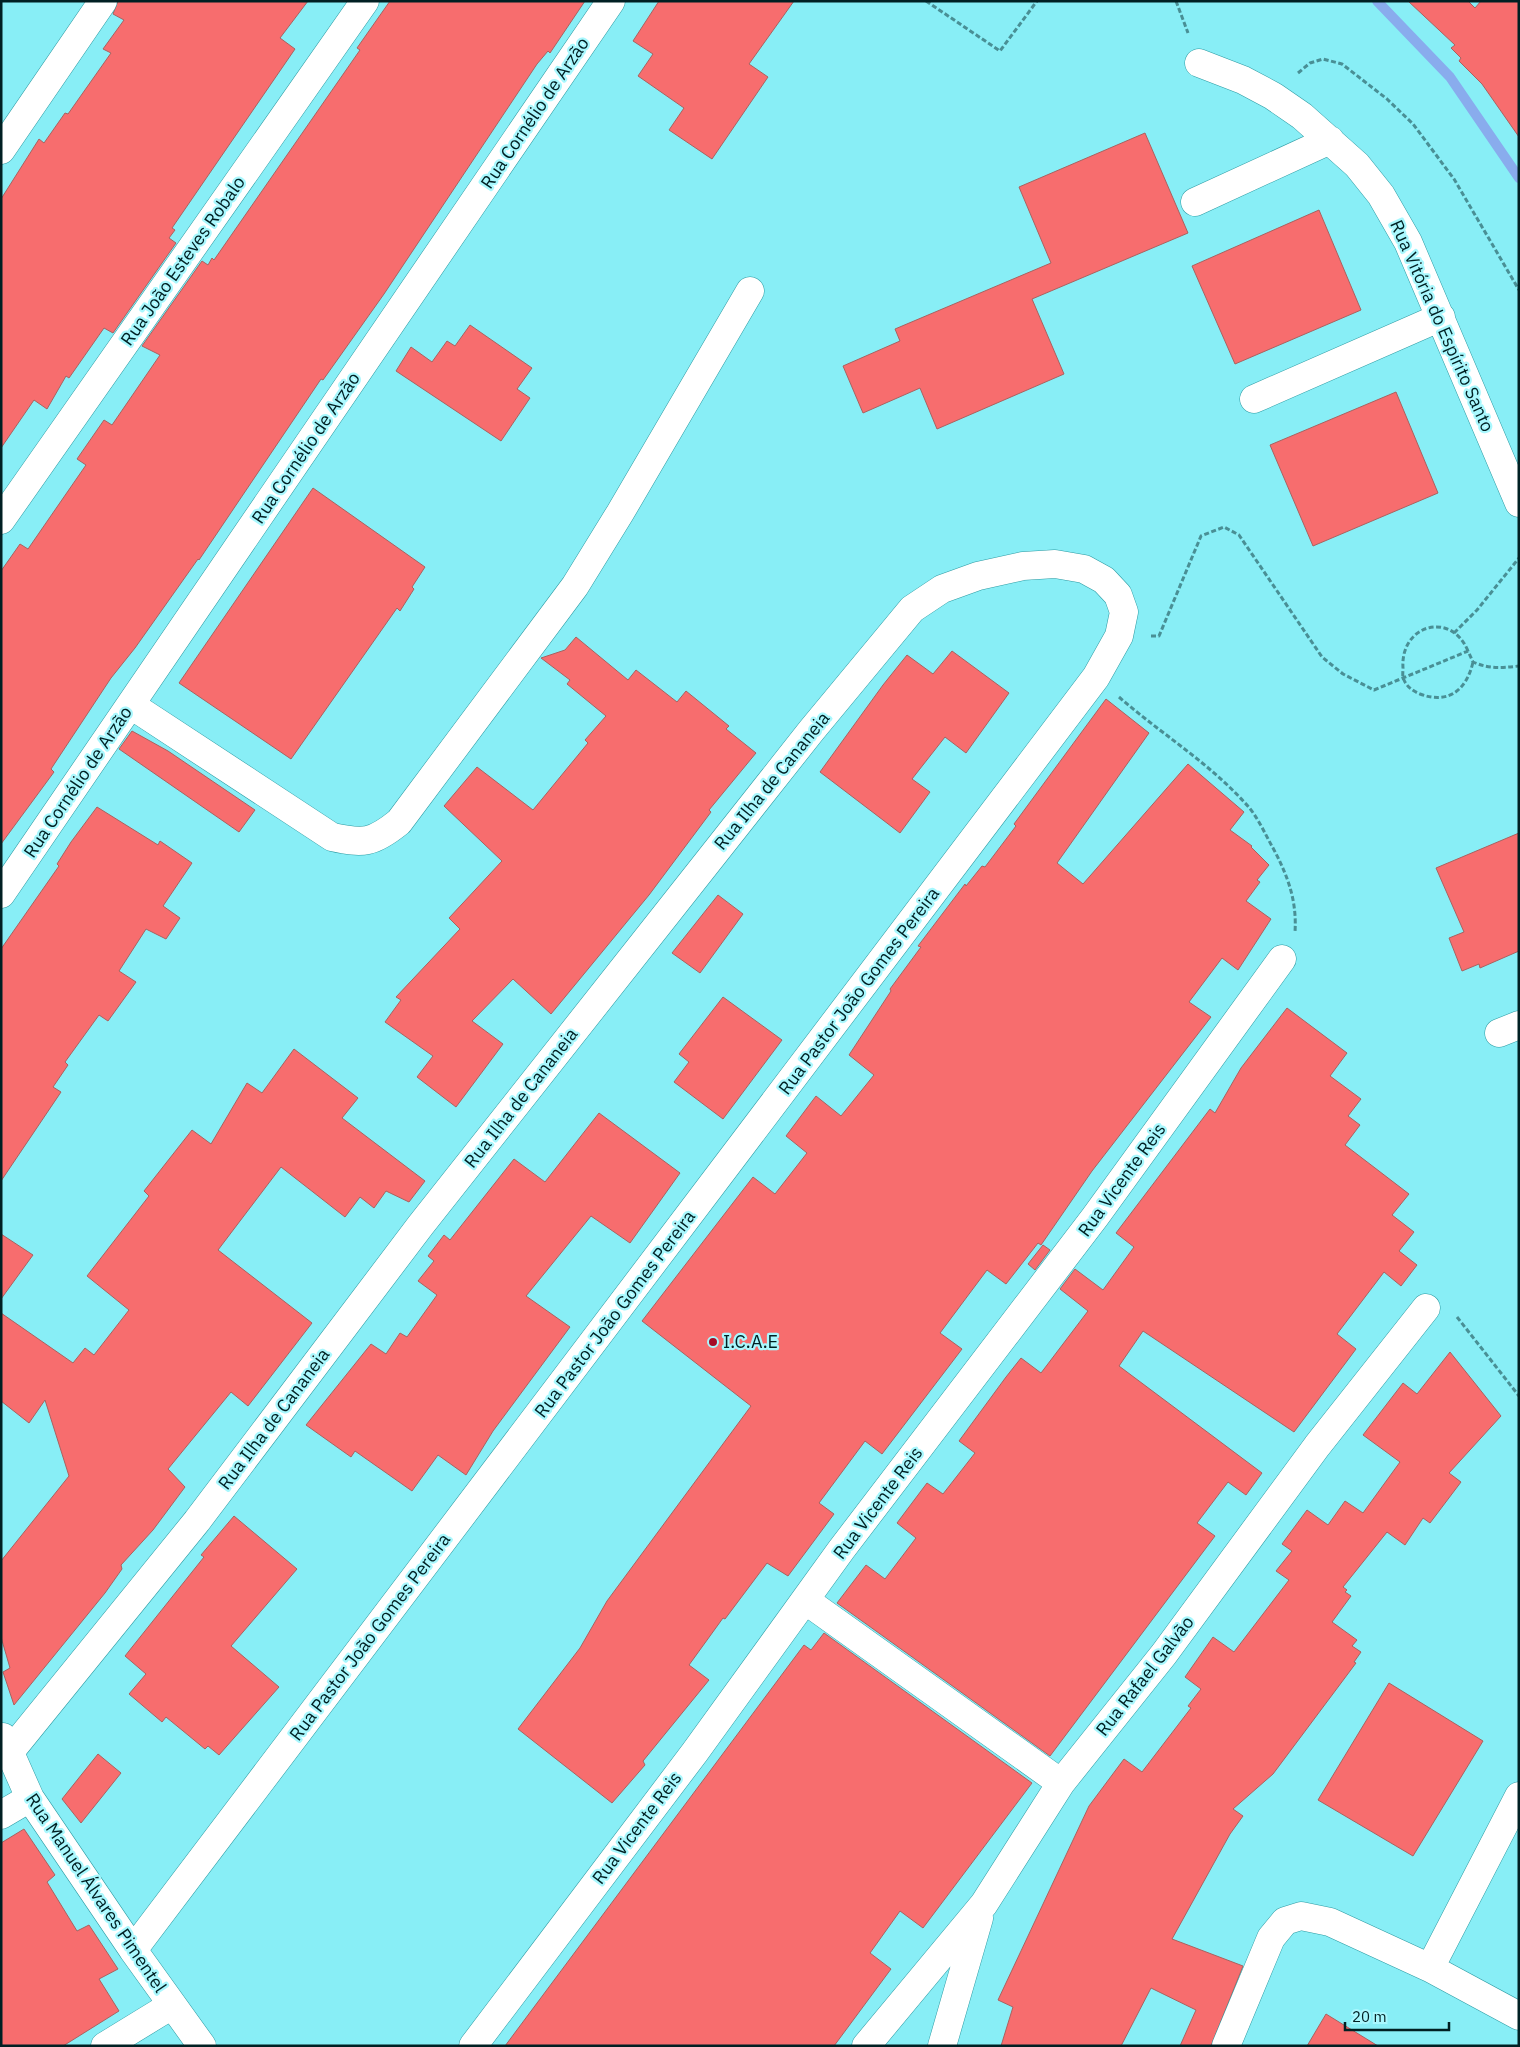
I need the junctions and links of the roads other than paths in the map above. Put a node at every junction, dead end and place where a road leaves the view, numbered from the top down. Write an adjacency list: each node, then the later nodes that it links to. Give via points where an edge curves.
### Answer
1 (103, 1): 6 (street)
2 (365, 1): 12 (street, Rua João Esteves Robalo)
3 (611, 1): 14 (street, Rua Cornélio de Arzão)
4 (1199, 63): 5 (street, Rua Vitória do Espírito Santo, via 1273,96)
5 (1330, 140): 7 (street); 9 (street, Rua Vitória do Espírito Santo, via 1357,165 1381,195 1408,242)
6 (1, 150)
7 (1195, 202)
8 (750, 291): 14 (street, via 575,586 399,822 384,835 358,843 332,837)
9 (1441, 317): 10 (street); 11 (street, Rua Vitória do Espírito Santo)
10 (1254, 399)
11 (1519, 503)
12 (1, 520)
13 (1104, 580): 19 (street, Rua Ilha de Cananeia, via 1084,569 1023,566 978,576 942,589 912,609 811,731 438,1203 197,1521); 25 (street, Rua Pastor João Gomes Pereira, via 1118,595 1124,612 1119,636 1096,677)
14 (131, 705): 15 (street, Rua Cornélio de Arzão)
15 (1, 894)
16 (1282, 959): 18 (street, Rua Vicente Reis, via 1095,1217)
17 (1426, 1308): 20 (street, Rua Rafael Galvão, via 1316,1446 1164,1654)
18 (805, 1600): 20 (street); 31 (street, Rua Vicente Reis, via 695,1752)
19 (5, 1743): 22 (street, Rua Manuel Álvares Pimentel)
20 (1061, 1783): 24 (street, Rua Rafael Galvão)
21 (1519, 1796): 26 (street)
22 (30, 1798): 23 (street); 25 (street, Rua Manuel Álvares Pimentel)
23 (1, 1815)
24 (984, 1904): 32 (street, Rua Rafael Galvão); 33 (street)
25 (133, 1950): 27 (street, Rua Manuel Álvares Pimentel)
26 (1430, 1968): 28 (street); 34 (street, via 1330,1922 1300,1916 1285,1922 1271,1938)
27 (172, 2005): 29 (street); 30 (street, Rua Manuel Álvares Pimentel)
28 (1519, 2016)
29 (105, 2046)
30 (202, 2046)
31 (473, 2046)
32 (866, 2046)
33 (942, 2046)
34 (1226, 2046)

